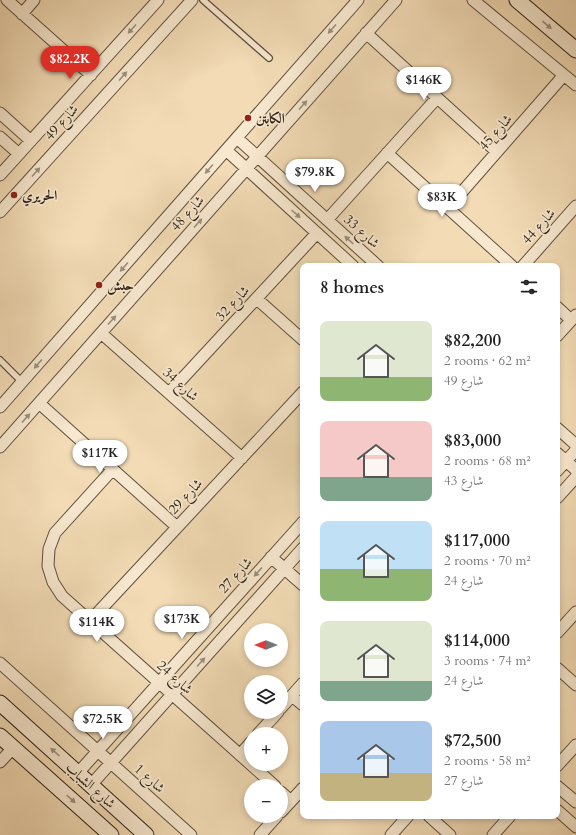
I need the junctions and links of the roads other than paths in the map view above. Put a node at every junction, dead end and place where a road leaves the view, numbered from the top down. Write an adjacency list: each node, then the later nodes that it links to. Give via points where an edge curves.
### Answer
1 (6, 0): 10 (street)
2 (34, 0): 10 (street)
3 (158, 0): 14 (street, شارع 49, one-way to 14)
4 (192, 0): 31 (street, شارع 49, one-way to 4)
5 (203, 0): 13 (lane)
6 (358, 0): 20 (street, شارع 48, one-way to 20)
7 (396, 0): 11 (street, شارع 48)
8 (474, 0): 15 (street)
9 (518, 0): 12 (street, one-way to 12)
10 (22, 14): 14 (street)
11 (366, 33): 17 (street); 26 (street, شارع 48, one-way to 11)
12 (576, 50)
13 (269, 58)
14 (90, 74): 21 (street, شارع 49)
15 (564, 75): 16 (street); 23 (street, شارع 45)
16 (576, 85)
17 (437, 98): 23 (street); 24 (street)
18 (0, 113): 21 (street)
19 (0, 137): 25 (street)
20 (237, 138): 22 (street, شارع 48); 26 (street, شارع 33)
21 (31, 141): 25 (street, شارع 49)
22 (226, 150): 27 (street); 45 (street, شارع 48, one-way to 45)
23 (497, 152): 30 (street, شارع 45)
24 (387, 153): 30 (street); 32 (street)
25 (19, 154): 28 (street, شارع 49)
26 (258, 156): 27 (street, شارع 48); 32 (street, شارع 33)
27 (247, 169): 33 (street, one-way to 33); 41 (street, شارع 48, one-way to 27)
28 (0, 175)
29 (576, 206): 37 (street, شارع 44)
30 (448, 208): 36 (street)
31 (0, 212)
32 (327, 220): 35 (street, شارع 33, one-way to 32)
33 (317, 233): 34 (street); 38 (street, شارع 32)
34 (350, 263)
35 (375, 263)
36 (509, 263)
37 (526, 263)
38 (257, 298): 43 (street); 46 (street, شارع 32)
39 (560, 309): 40 (street)
40 (574, 317): 42 (street)
41 (101, 333): 46 (street, شارع 34); 48 (street, شارع 48)
42 (560, 333)
43 (300, 337)
44 (0, 360): 45 (lane)
45 (22, 382): 49 (street, شارع 48)
46 (169, 393): 55 (street, شارع 34)
47 (300, 395): 55 (street, شارع 29)
48 (39, 403): 52 (street, شارع 48, one-way to 48); 58 (street)
49 (0, 407)
50 (560, 431): 51 (street)
51 (576, 445)
52 (0, 447)
53 (576, 450): 56 (street)
54 (560, 456): 56 (street)
55 (242, 458): 63 (street, شارع 29)
56 (566, 461): 57 (street); 59 (street)
57 (560, 468)
58 (113, 469): 63 (street); 71 (street, شارع 24, via 55,533 49,549 48,566 53,582 62,596)
59 (576, 470)
60 (576, 477): 61 (street)
61 (560, 495)
62 (300, 525): 64 (street, شارع 27)
63 (177, 527): 71 (street, شارع 29)
64 (284, 543): 65 (street); 67 (street, شارع 27)
65 (300, 553)
66 (300, 555): 68 (street)
67 (272, 557): 68 (street); 75 (street, شارع 27, one-way to 75)
68 (285, 569): 69 (street); 78 (street, one-way to 68)
69 (300, 582)
70 (576, 612): 72 (street)
71 (90, 621): 75 (street, شارع 24)
72 (560, 630)
73 (0, 663): 89 (street, شارع 1)
74 (560, 671): 76 (street)
75 (159, 683): 78 (street, شارع 24); 89 (street, شارع 27)
76 (576, 685)
77 (300, 687): 79 (street)
78 (172, 694): 90 (street, شارع 24); 92 (street)
79 (292, 696): 80 (street); 82 (street)
80 (288, 700)
81 (0, 703): 94 (street, شارع الشباب, one-way to 81)
82 (300, 703)
83 (272, 719): 84 (street)
84 (264, 727)
85 (0, 736): 87 (street, شارع الشباب)
86 (576, 745): 93 (street)
87 (13, 748): 91 (street); 109 (street, شارع الشباب, one-way to 109)
88 (244, 750): 90 (street)
89 (98, 751): 92 (street, شارع 1); 94 (street, شارع 27)
90 (240, 755): 95 (street, شارع 24)
91 (0, 762)
92 (111, 763): 96 (street); 111 (street, شارع 1)
93 (560, 763)
94 (78, 773): 96 (street, شارع الشباب)
95 (267, 779)
96 (91, 785): 110 (street, شارع الشباب)
97 (560, 789): 101 (street)
98 (300, 791): 100 (street)
99 (288, 798): 100 (street)
100 (291, 801): 102 (street)
101 (576, 802)
102 (288, 804)
103 (560, 813): 108 (street)
104 (405, 819): 113 (street)
105 (432, 819): 114 (street)
106 (507, 819): 115 (street)
107 (271, 823): 112 (street)
108 (576, 827)
109 (107, 834)
110 (146, 835)
111 (191, 835)
112 (260, 835)
113 (391, 835)
114 (450, 835)
115 (493, 835)

